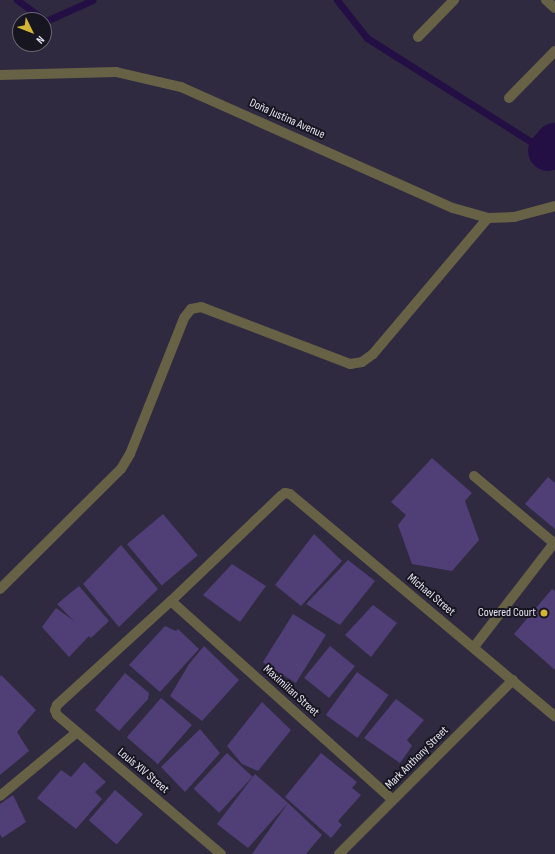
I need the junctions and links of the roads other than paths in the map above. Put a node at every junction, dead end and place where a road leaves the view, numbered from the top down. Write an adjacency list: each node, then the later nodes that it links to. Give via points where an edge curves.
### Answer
1 (454, 0): 4 (street)
2 (546, 0): 3 (street)
3 (555, 8)
4 (418, 37)
5 (555, 51): 7 (street)
6 (0, 75): 9 (street, Doña Justina Avenue, via 116,72 181,87 453,208)
7 (509, 98)
8 (555, 206): 9 (street, Doña Justina Avenue, via 514,217)
9 (488, 218): 12 (street, via 373,354 362,362 350,364 200,307 191,309 184,318 130,454 121,469)
10 (474, 476): 11 (street)
11 (554, 544): 14 (street)
12 (0, 589)
13 (171, 601): 14 (street, Michael Street, via 285,493 290,494); 17 (street, Louis XIV Street, via 57,705 57,715); 19 (street, Maximilian Street)
14 (474, 648): 15 (street, Michael Street)
15 (513, 680): 16 (street, Michael Street); 19 (street, Mark Anthony Street)
16 (555, 716)
17 (77, 732): 18 (street); 20 (street, Louis XIV Street)
18 (0, 796)
19 (393, 800): 21 (street, Mark Anthony Street)
20 (221, 854)
21 (339, 854)

